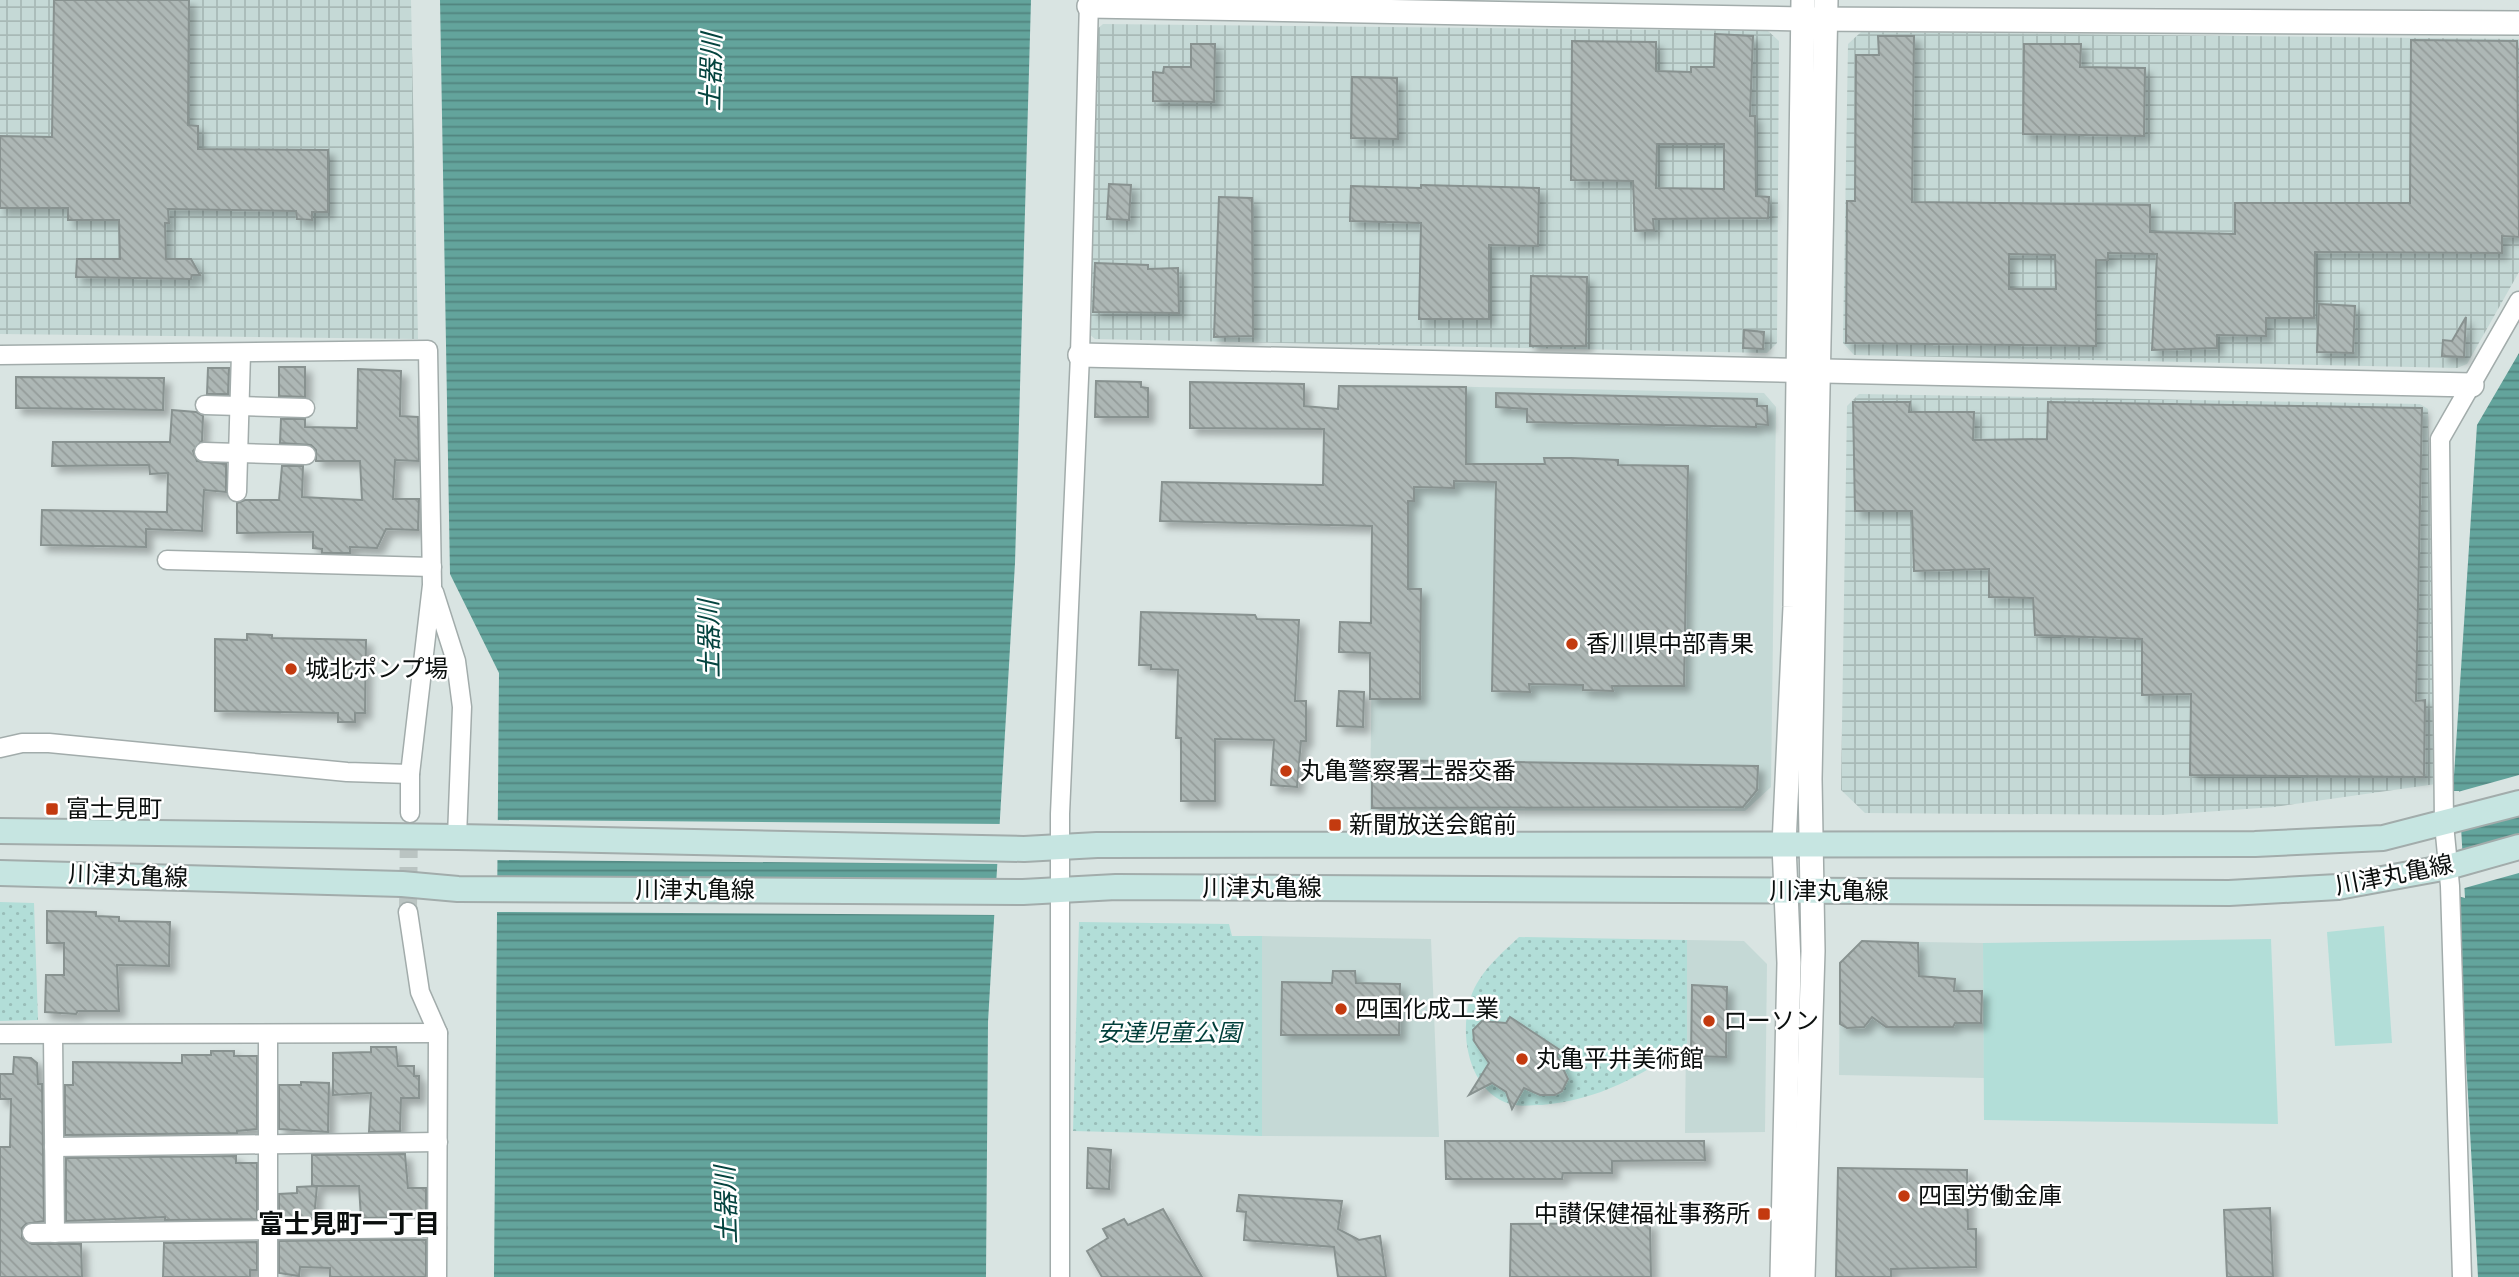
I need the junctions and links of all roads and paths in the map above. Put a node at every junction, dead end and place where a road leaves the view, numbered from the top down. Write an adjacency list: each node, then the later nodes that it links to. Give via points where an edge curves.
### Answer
1 (1089, 3): 3 (street); 9 (street)
2 (1826, 8): 3 (street); 4 (street); 10 (street)
3 (1802, 9): 10 (street)
4 (2491, 11): 5 (street)
5 (2519, 23)
6 (2519, 301): 11 (street)
7 (241, 353): 8 (street); 13 (street); 20 (street, via 428,350)
8 (0, 355)
9 (1080, 355): 10 (street); 32 (street)
10 (1807, 370): 11 (street); 29 (street); 30 (street)
11 (2472, 385): 26 (street, via 2440,439)
12 (205, 405): 13 (street)
13 (240, 406): 14 (street); 16 (street)
14 (305, 408)
15 (204, 452): 16 (street)
16 (239, 453): 17 (street); 18 (street)
17 (306, 455)
18 (237, 492)
19 (167, 560): 20 (street)
20 (432, 566): 21 (street)
21 (432, 585): 23 (street); 28 (street, via 456,662 462,707)
22 (0, 748): 23 (street, via 49,743 333,771)
23 (410, 774): 25 (street)
24 (2519, 803): 26 (main road, 川津丸亀線)
25 (410, 813)
26 (2450, 822): 29 (main road, 川津丸亀線, via 2383,838 2255,844); 33 (street)
27 (0, 831): 28 (main road, 川津丸亀線)
28 (457, 836): 32 (main road, 川津丸亀線)
29 (1813, 844): 30 (main road, 川津丸亀線); 37 (street)
30 (1784, 845): 32 (main road, 川津丸亀線); 36 (street)
31 (2519, 847): 33 (main road, 川津丸亀線)
32 (1060, 848): 35 (street)
33 (2453, 865): 37 (main road, 川津丸亀線, via 2338,887 2229,893); 55 (street)
34 (0, 873): 35 (main road, 川津丸亀線, via 458,888)
35 (1061, 891): 36 (main road, 川津丸亀線, via 1116,887); 52 (street)
36 (1786, 892): 37 (main road, 川津丸亀線); 53 (street, via 1789,963)
37 (1813, 892): 54 (street)
38 (408, 912): 39 (street, via 420,992)
39 (438, 1033): 41 (street); 43 (street)
40 (0, 1034): 42 (street)
41 (268, 1034): 42 (street); 44 (street)
42 (52, 1035): 45 (street)
43 (438, 1142): 44 (street); 46 (street)
44 (269, 1144): 45 (street); 47 (street)
45 (54, 1147): 49 (street)
46 (438, 1228): 47 (street); 51 (street)
47 (270, 1230): 49 (street); 50 (street)
48 (32, 1233): 49 (street)
49 (55, 1233)
50 (268, 1277)
51 (437, 1277)
52 (1059, 1277)
53 (1782, 1277)
54 (1803, 1277)
55 (2462, 1277)

